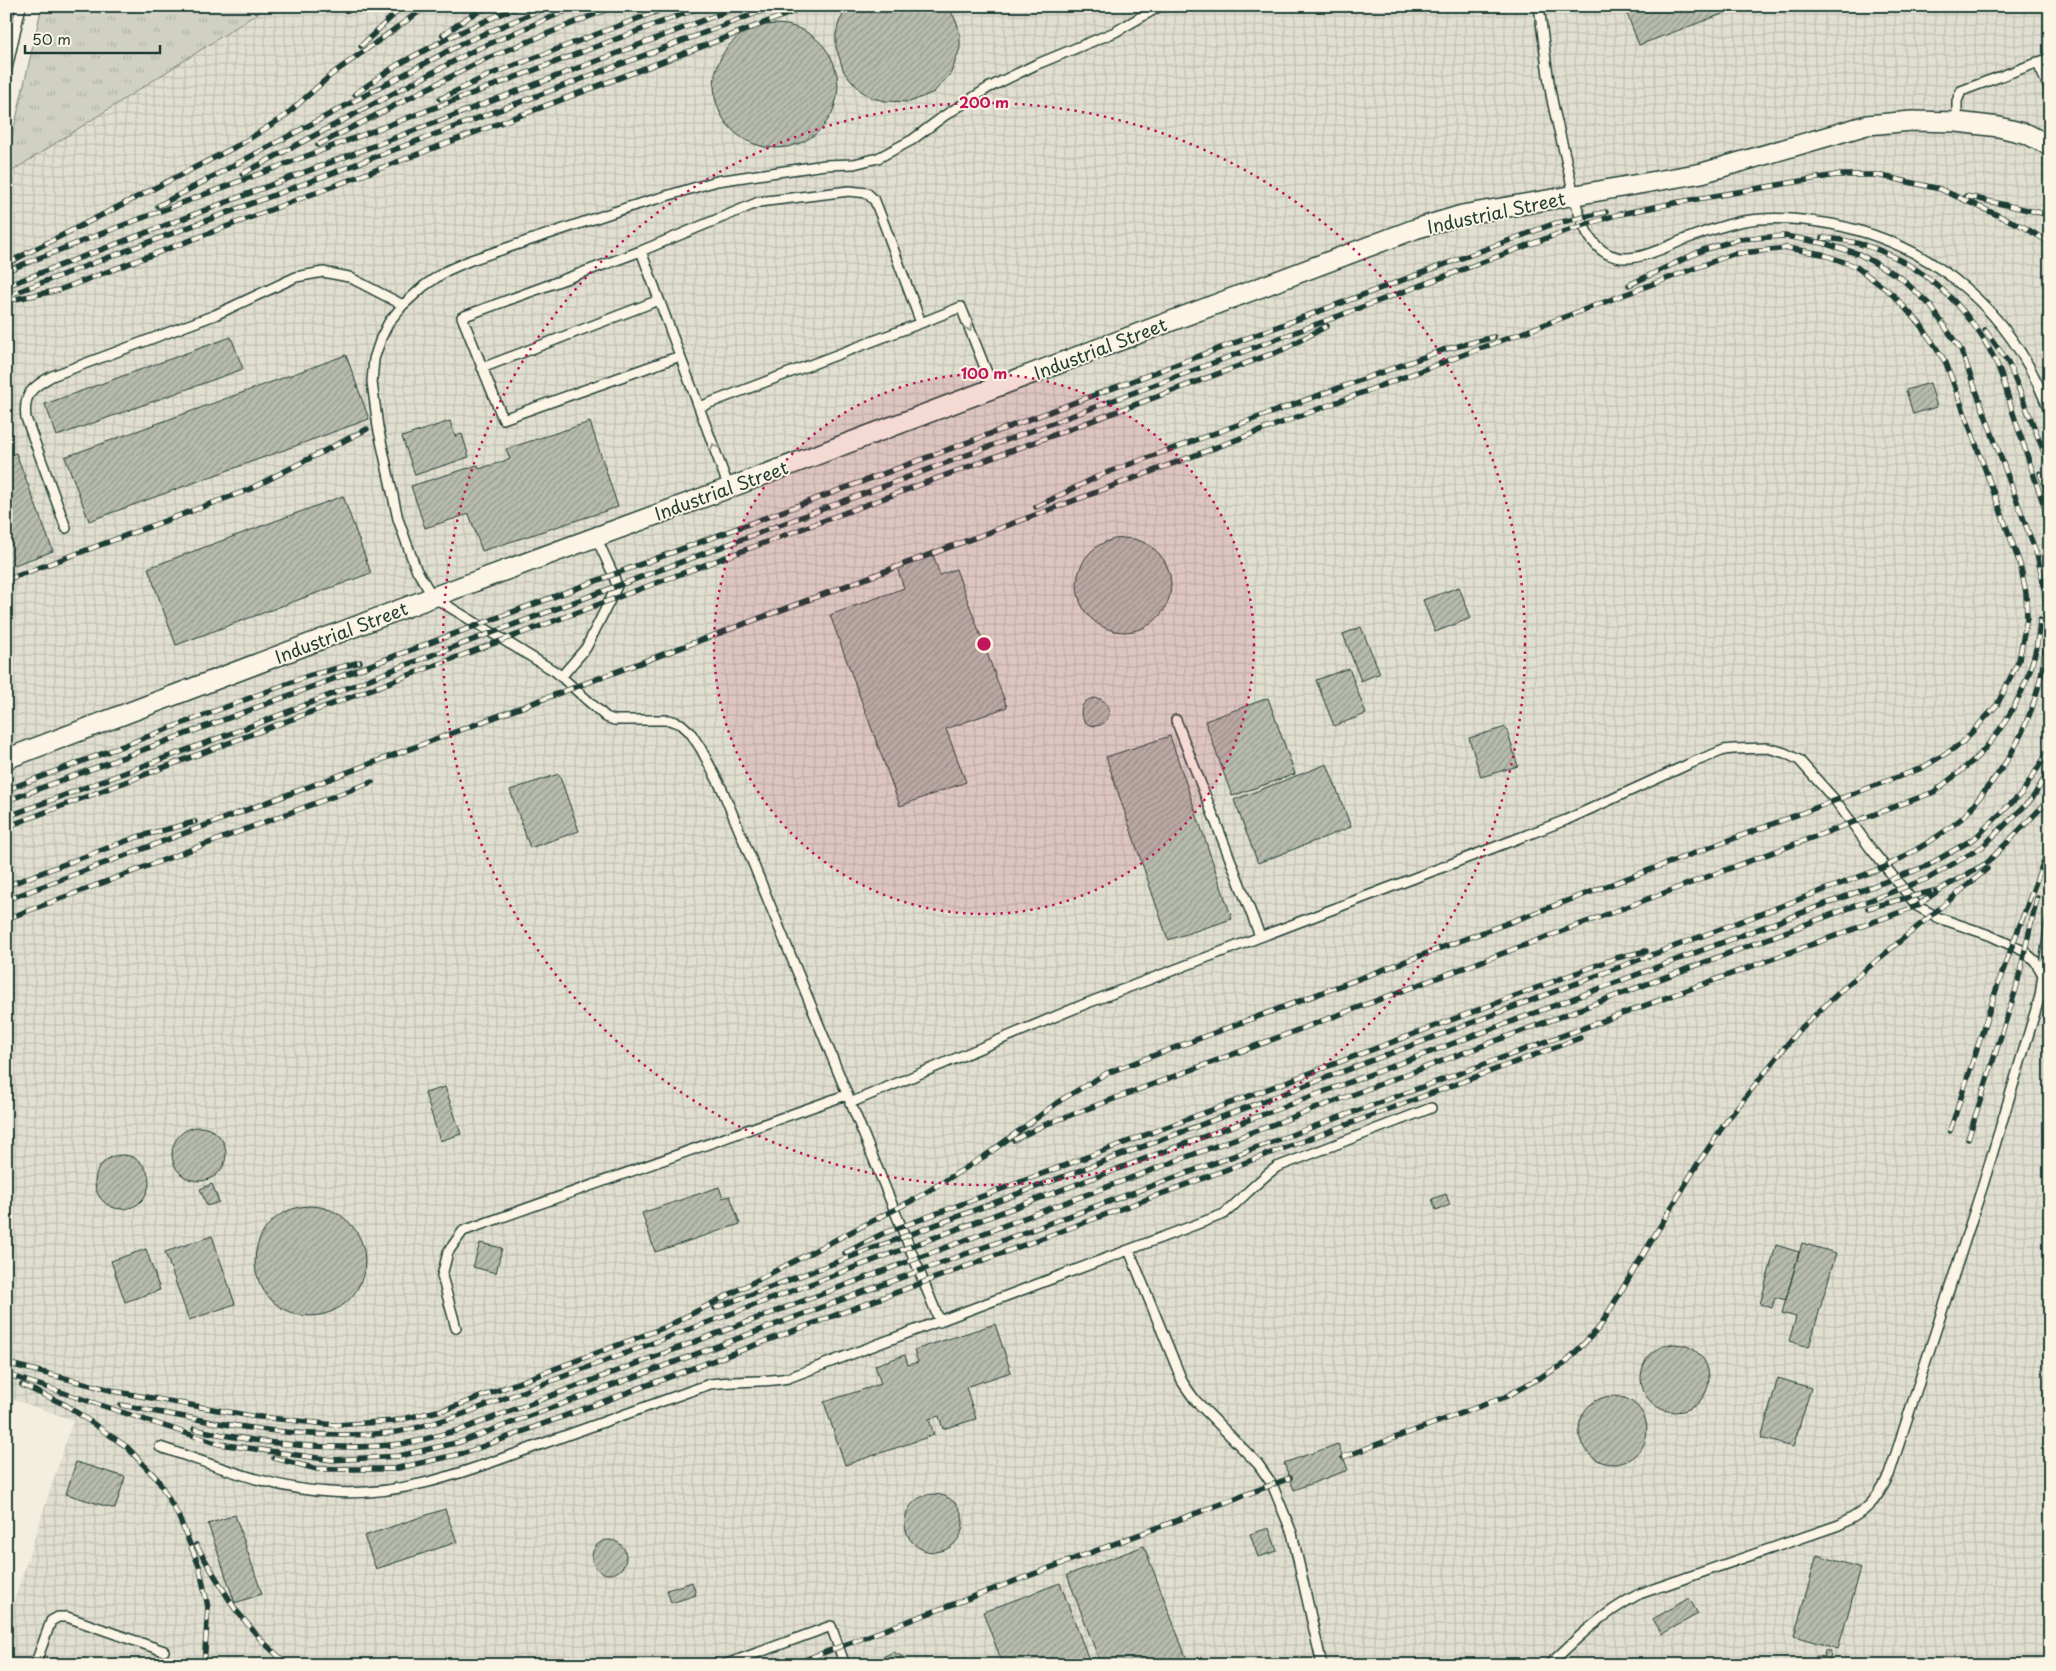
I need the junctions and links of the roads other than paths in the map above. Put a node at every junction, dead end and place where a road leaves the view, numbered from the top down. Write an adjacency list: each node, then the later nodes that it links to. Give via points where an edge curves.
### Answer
1 (22, 6): 6 (lane)
2 (1160, 6): 13 (lane, via 1115,32 988,88 912,140 878,158 854,164 825,165 717,181 629,207 471,260 446,271)
3 (1539, 6): 10 (lane, via 1551,94)
4 (2050, 58): 5 (lane)
5 (2038, 62): 7 (lane); 8 (lane, via 1961,91 1957,101)
6 (6, 73)
7 (2050, 90)
8 (1957, 122): 9 (street, Industrial Street, via 2027,134); 10 (street, Industrial Street, via 1867,125 1702,173)
9 (2050, 146)
10 (1574, 195): 17 (street, Industrial Street, via 1462,215 1415,229); 19 (lane, via 1580,218 1596,246 1620,258 1650,254 1745,221 1781,218 1851,228 1914,252 1944,271 1994,314 2030,369)
11 (641, 251): 12 (lane); 14 (lane, via 759,202 867,193 884,224); 16 (lane, via 462,317)
12 (659, 300): 15 (lane); 16 (lane)
13 (403, 305): 21 (lane, via 349,277 322,272 296,277 215,315 38,384 24,405 26,418); 23 (lane, via 381,338 372,382 378,427 398,518 416,569)
14 (920, 323): 17 (lane, one-way to 17, via 961,307); 18 (lane)
15 (680, 356): 16 (lane, via 502,419); 18 (lane)
16 (482, 368)
17 (993, 388): 20 (street, Industrial Street)
18 (699, 407): 20 (lane, one-way to 18)
19 (2050, 414)
20 (729, 488): 22 (street, Industrial Street)
21 (66, 528)
22 (596, 536): 23 (street, Industrial Street); 24 (lane, via 617,586 586,648)
23 (433, 596): 24 (lane); 26 (street, Industrial Street)
24 (562, 677): 30 (lane, via 606,718 669,720 690,732 722,789)
25 (1176, 720): 28 (lane)
26 (6, 759)
27 (2050, 922): 29 (lane)
28 (1260, 936): 29 (lane, via 1566,820 1724,750 1768,748 1799,760 1819,781 1917,906 2024,952); 30 (lane)
29 (2042, 973): 41 (lane, via 2040,996 1983,1185 1889,1475 1880,1493 1867,1509 1838,1525 1639,1594 1587,1628)
30 (848, 1099): 33 (lane); 34 (lane, via 463,1231 448,1252 442,1276)
31 (1431, 1108): 32 (lane, via 1277,1167 1263,1176 1224,1214)
32 (1129, 1250): 33 (lane); 40 (lane, via 1182,1383 1258,1464 1272,1484 1292,1533)
33 (940, 1322): 35 (lane, via 788,1378 710,1384 457,1474 409,1486 371,1492 329,1492 292,1487)
34 (456, 1328)
35 (160, 1447)
36 (164, 1651): 37 (lane, via 67,1617 58,1617 51,1622)
37 (35, 1665)
38 (724, 1665): 39 (lane, via 831,1626)
39 (845, 1665)
40 (1322, 1665)
41 (1549, 1665)

